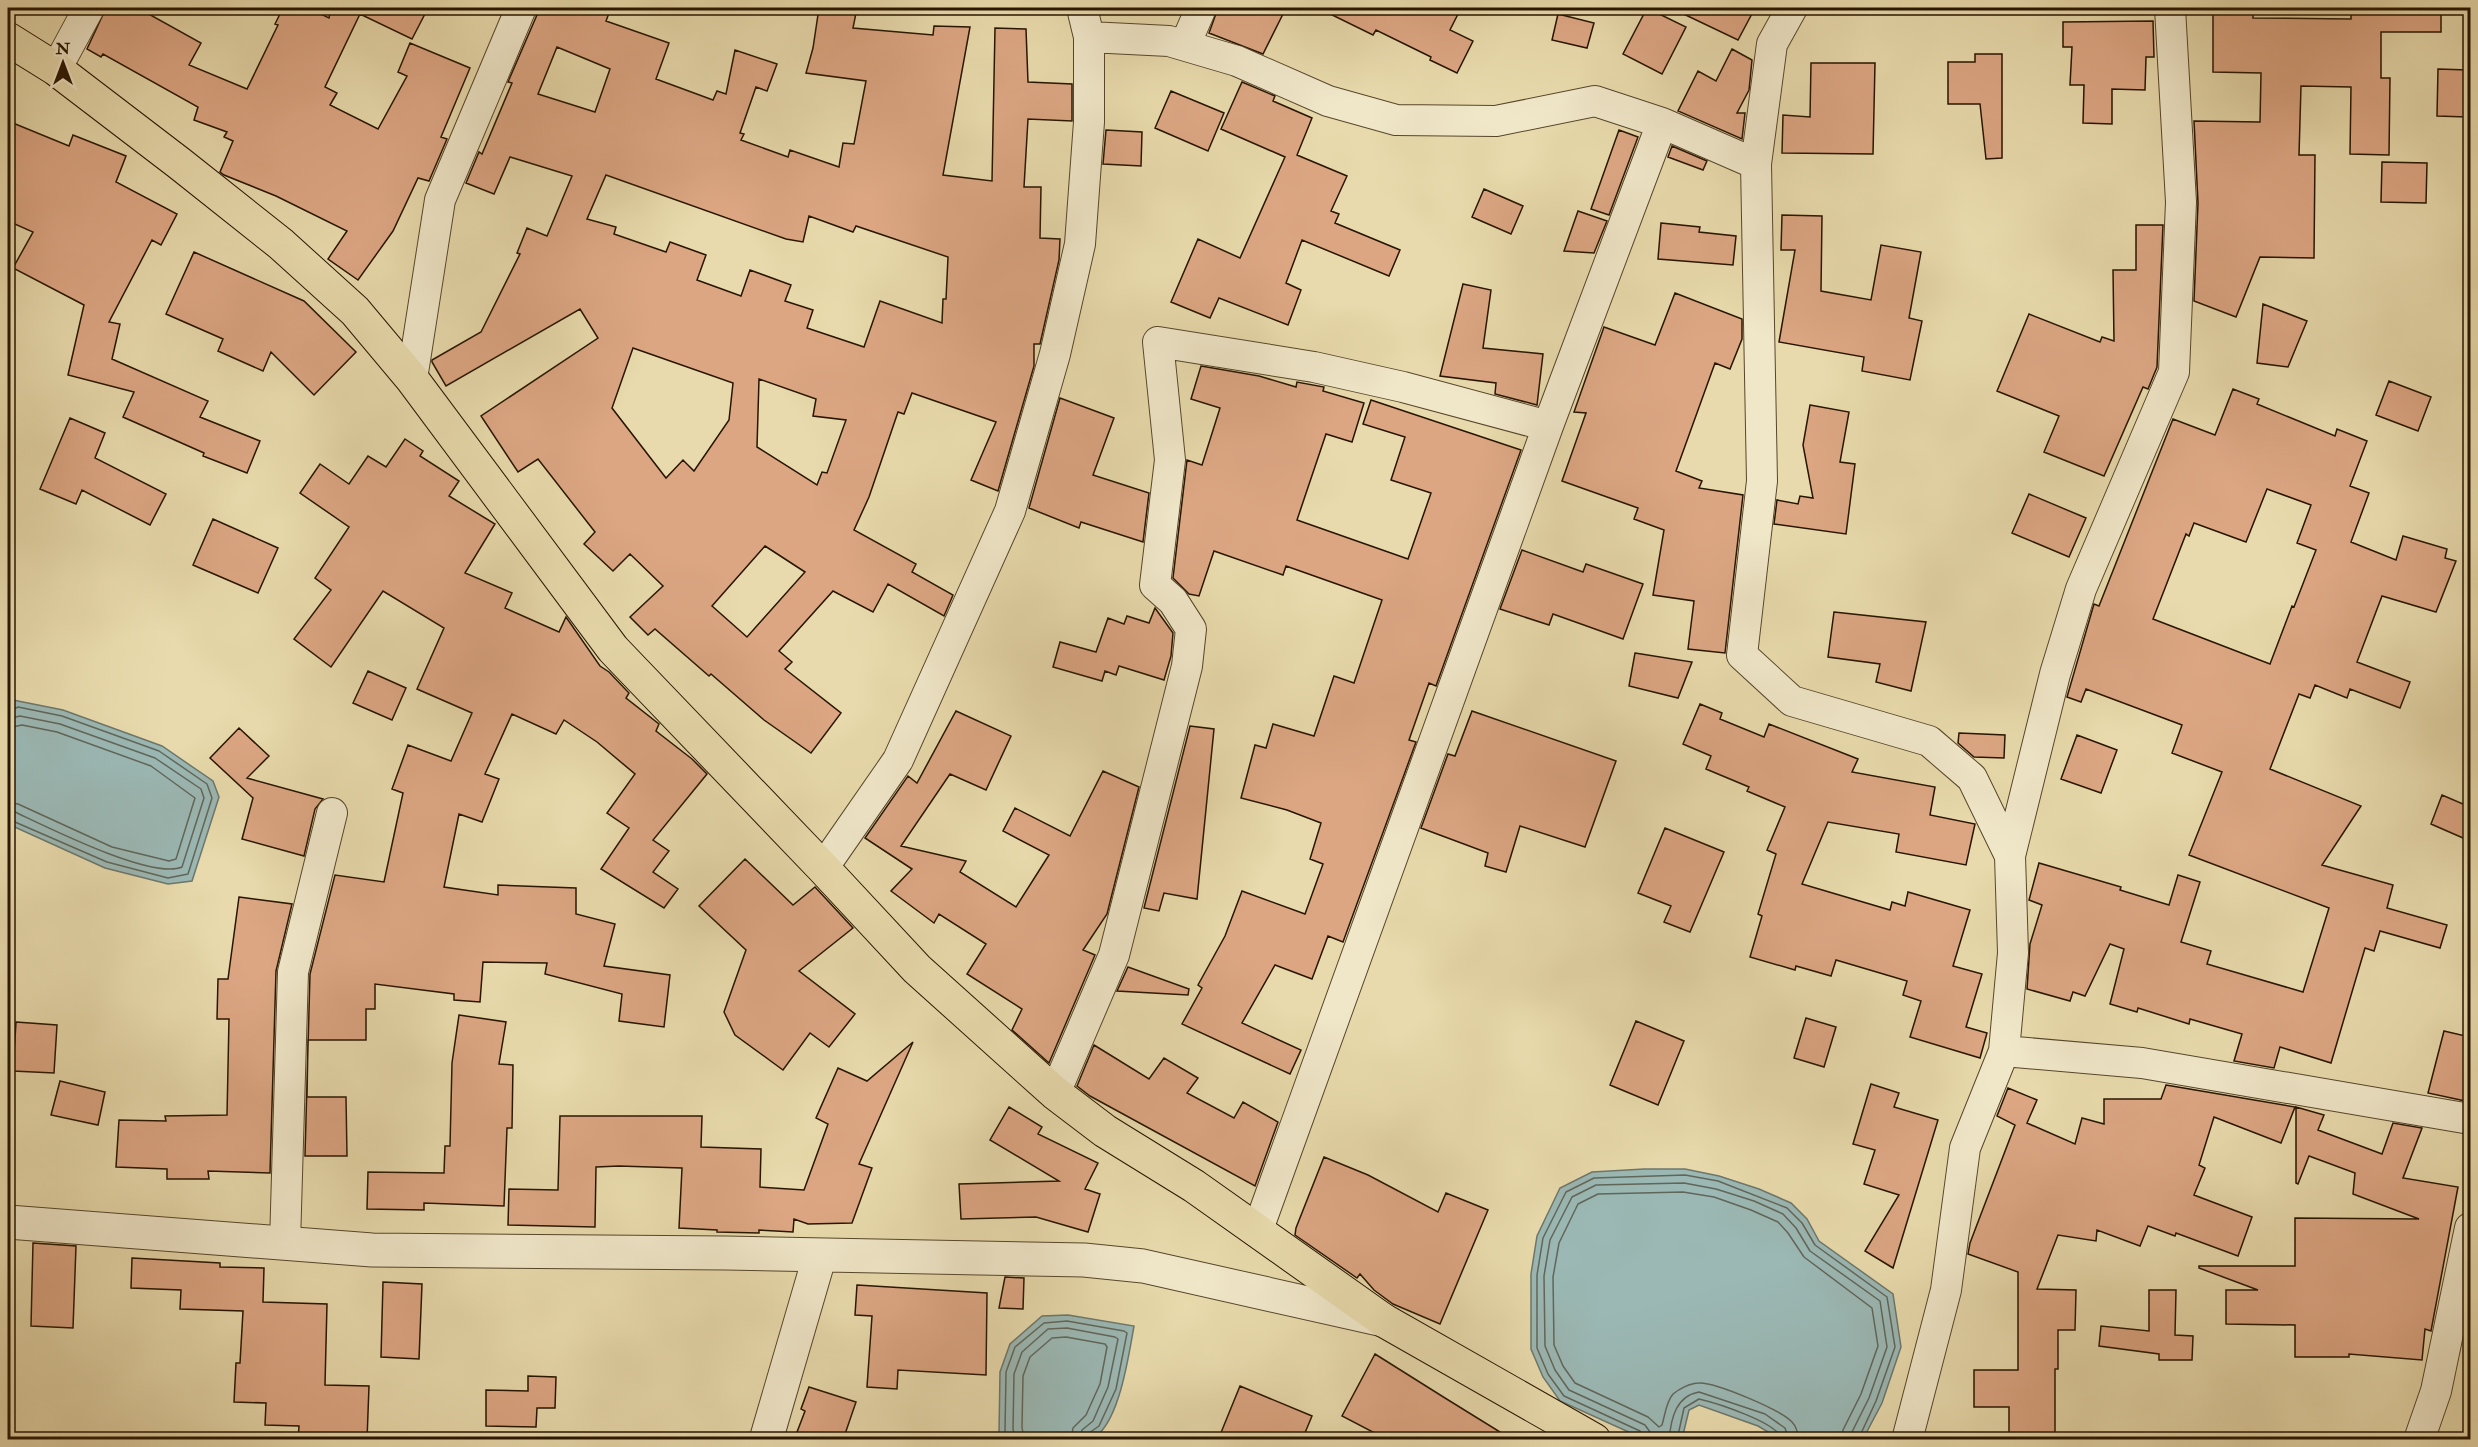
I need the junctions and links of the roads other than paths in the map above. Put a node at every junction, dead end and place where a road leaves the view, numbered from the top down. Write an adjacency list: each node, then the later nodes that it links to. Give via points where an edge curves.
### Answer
1 (89, 8): 10 (street)
2 (521, 8): 13 (street, via 440,200)
3 (1082, 8): 7 (street)
4 (1201, 8): 9 (street)
5 (1792, 8): 12 (street, via 1772,44)
6 (2170, 8): 16 (street, via 2181,202 2174,372 2081,589 2055,674)
7 (1089, 37): 9 (street, via 1169,40); 17 (street, via 1089,122 1080,244 1010,511 898,760)
8 (8, 39): 10 (highway)
9 (1185, 45): 11 (street, via 1237,61 1328,101 1396,120 1496,121 1595,101)
10 (56, 69): 13 (highway, via 281,244 355,311)
11 (1662, 123): 12 (street); 14 (street)
12 (1756, 164): 16 (street, via 1762,481 1742,655 1792,701 1929,741 1972,778)
13 (412, 379): 17 (highway, via 613,649)
14 (1548, 426): 19 (street, via 1314,367 1158,342 1170,460 1155,585 1173,601 1191,629 1187,666 1114,955); 23 (street)
15 (332, 813): 24 (street, via 294,972)
16 (2010, 856): 18 (street, via 2013,953)
17 (824, 868): 19 (highway, via 916,969)
18 (2004, 1051): 20 (street, via 2142,1063); 29 (street, via 1965,1148 1946,1290)
19 (1056, 1093): 23 (highway, via 1105,1131 1194,1186)
20 (2470, 1119)
21 (8, 1222): 24 (street)
22 (2470, 1228): 30 (street, via 2436,1391)
23 (1257, 1232): 26 (highway)
24 (285, 1243): 25 (street, via 372,1250)
25 (820, 1255): 26 (street, via 1084,1260 1143,1266); 27 (street)
26 (1383, 1320): 28 (highway)
27 (766, 1440)
28 (1594, 1440)
29 (1907, 1440)
30 (2419, 1440)

